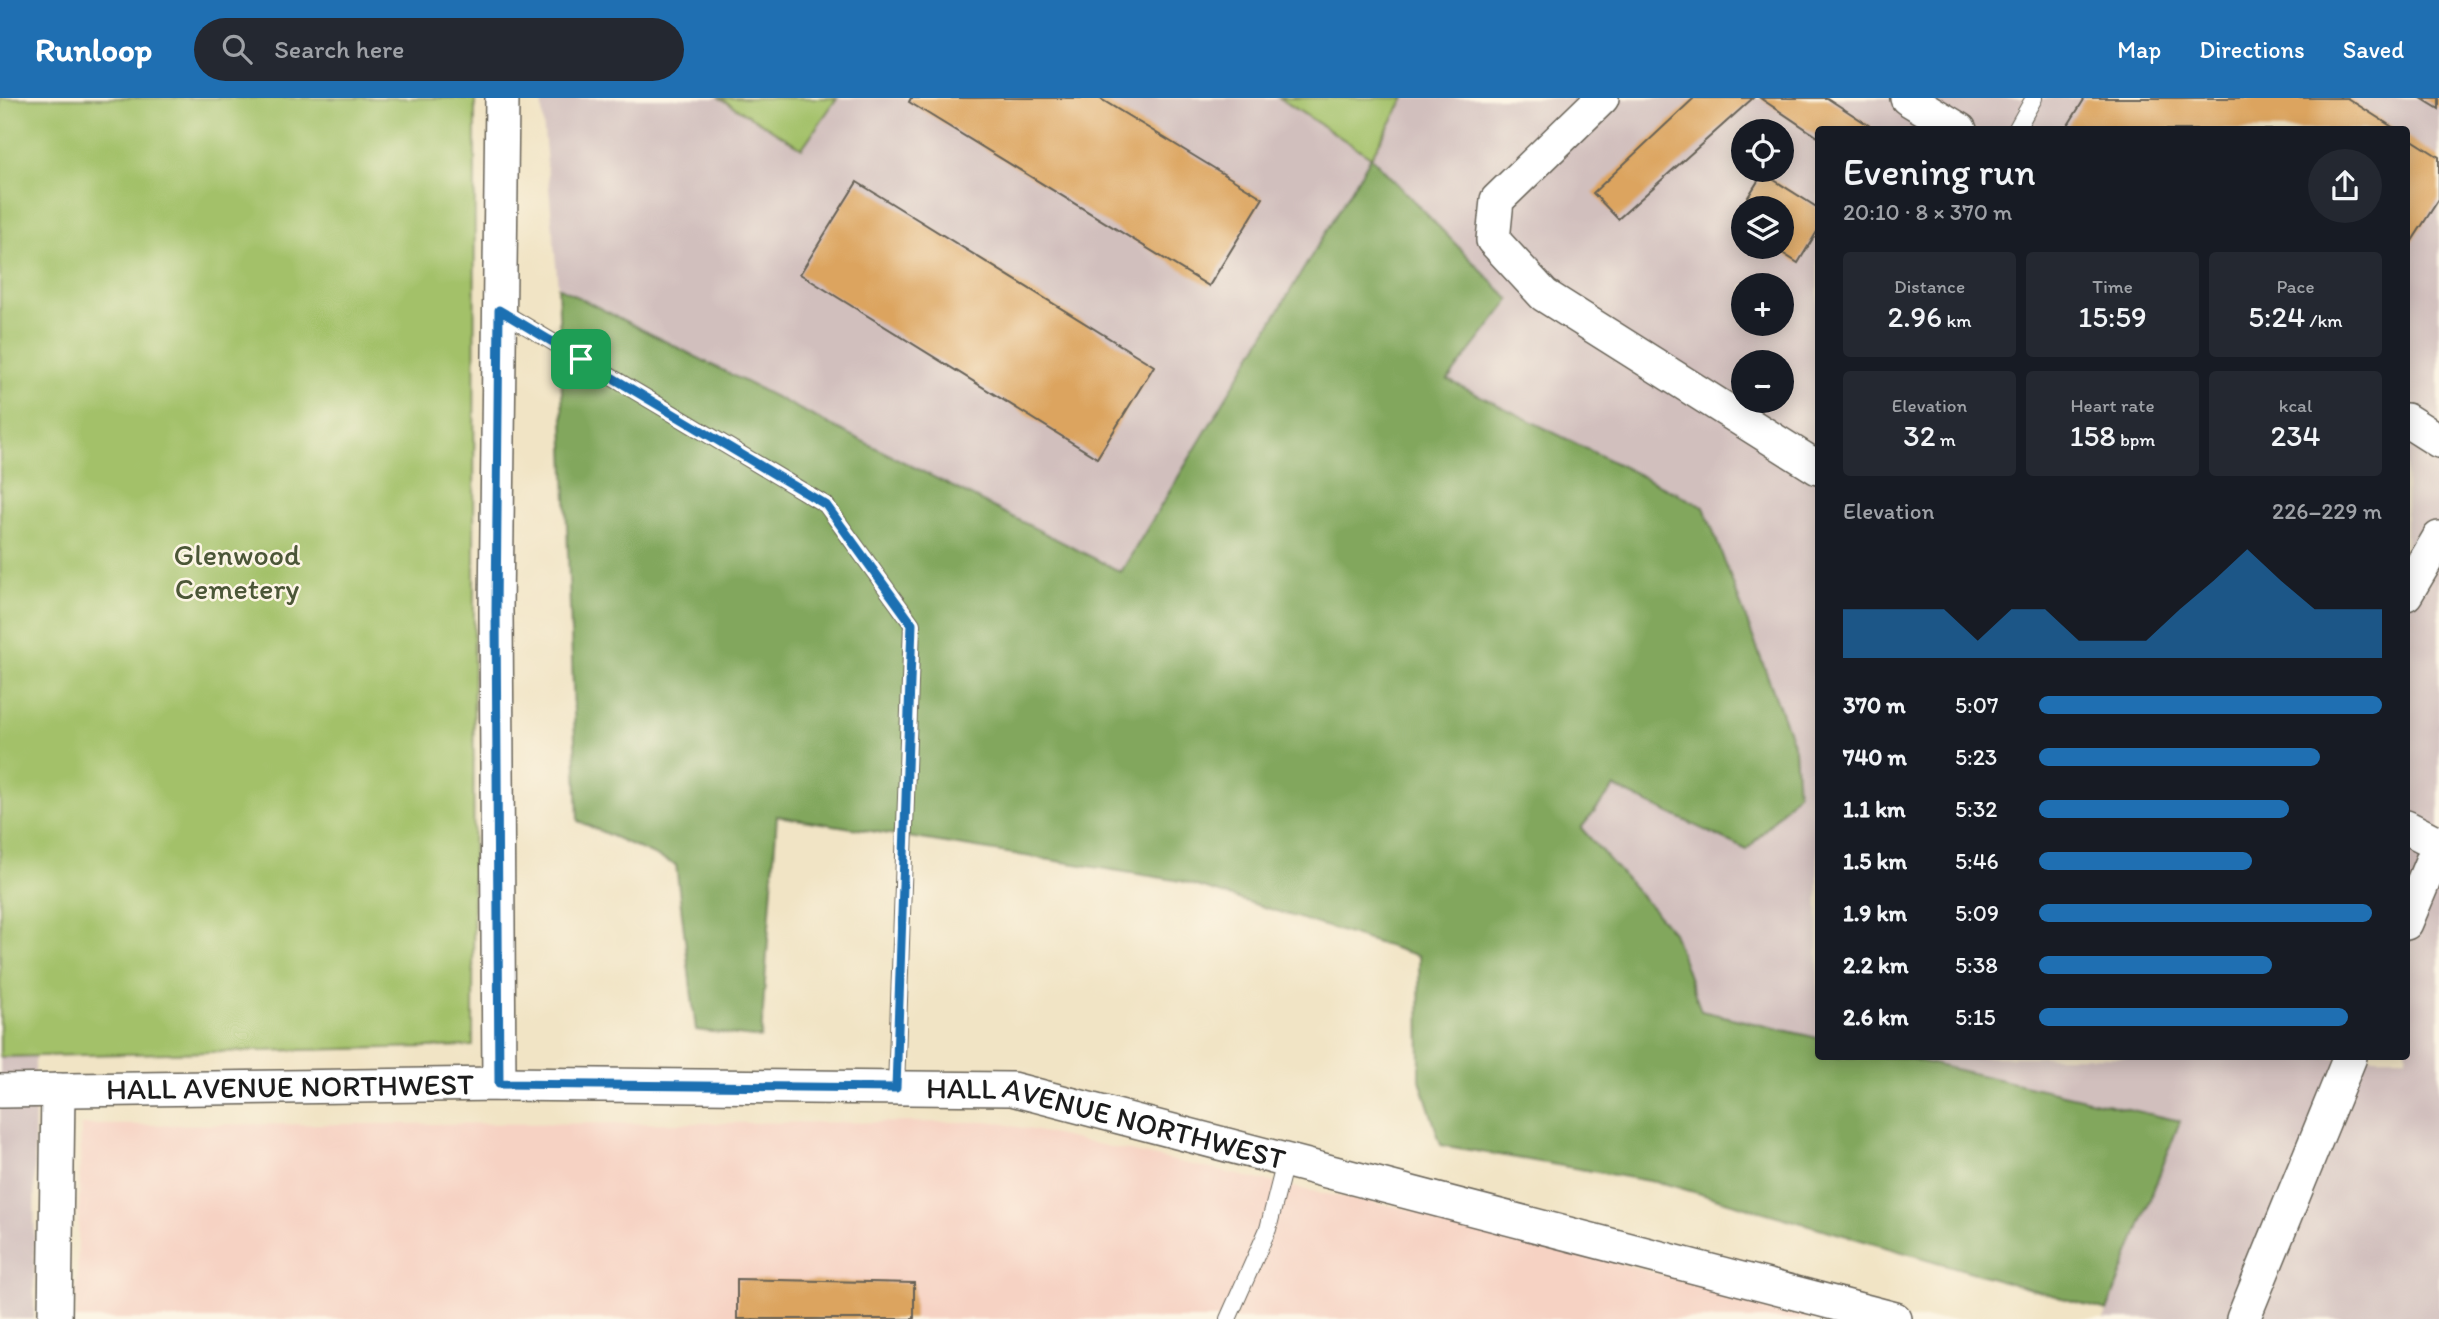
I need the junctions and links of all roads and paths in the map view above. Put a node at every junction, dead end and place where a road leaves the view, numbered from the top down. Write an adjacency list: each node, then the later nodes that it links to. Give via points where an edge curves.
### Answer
1 (502, 98): 7 (street)
2 (1602, 98): 10 (street, via 1497,200 1493,240 1545,295)
3 (1907, 98): 5 (street)
4 (2034, 98): 6 (lane)
5 (1953, 126)
6 (2018, 126)
7 (499, 310): 17 (street); 18 (lane, via 826,505 912,624)
8 (2410, 423): 9 (street)
9 (2439, 441)
10 (1815, 466)
11 (2439, 538): 12 (street)
12 (2410, 587)
13 (2410, 829): 14 (street)
14 (2439, 844): 15 (street)
15 (2410, 913)
16 (2349, 1060): 25 (street)
17 (499, 1084): 18 (street, HALL AVENUE NORTHWEST); 19 (street, HALL AVENUE NORTHWEST)
18 (896, 1088): 21 (street, HALL AVENUE NORTHWEST, via 1012,1090)
19 (58, 1090): 20 (street, HALL AVENUE NORTHWEST); 22 (street)
20 (0, 1091)
21 (1285, 1162): 23 (lane, via 1268,1229); 24 (street, HALL AVENUE NORTHWEST)
22 (55, 1319)
23 (1228, 1319)
24 (1895, 1319)
25 (2243, 1319)

